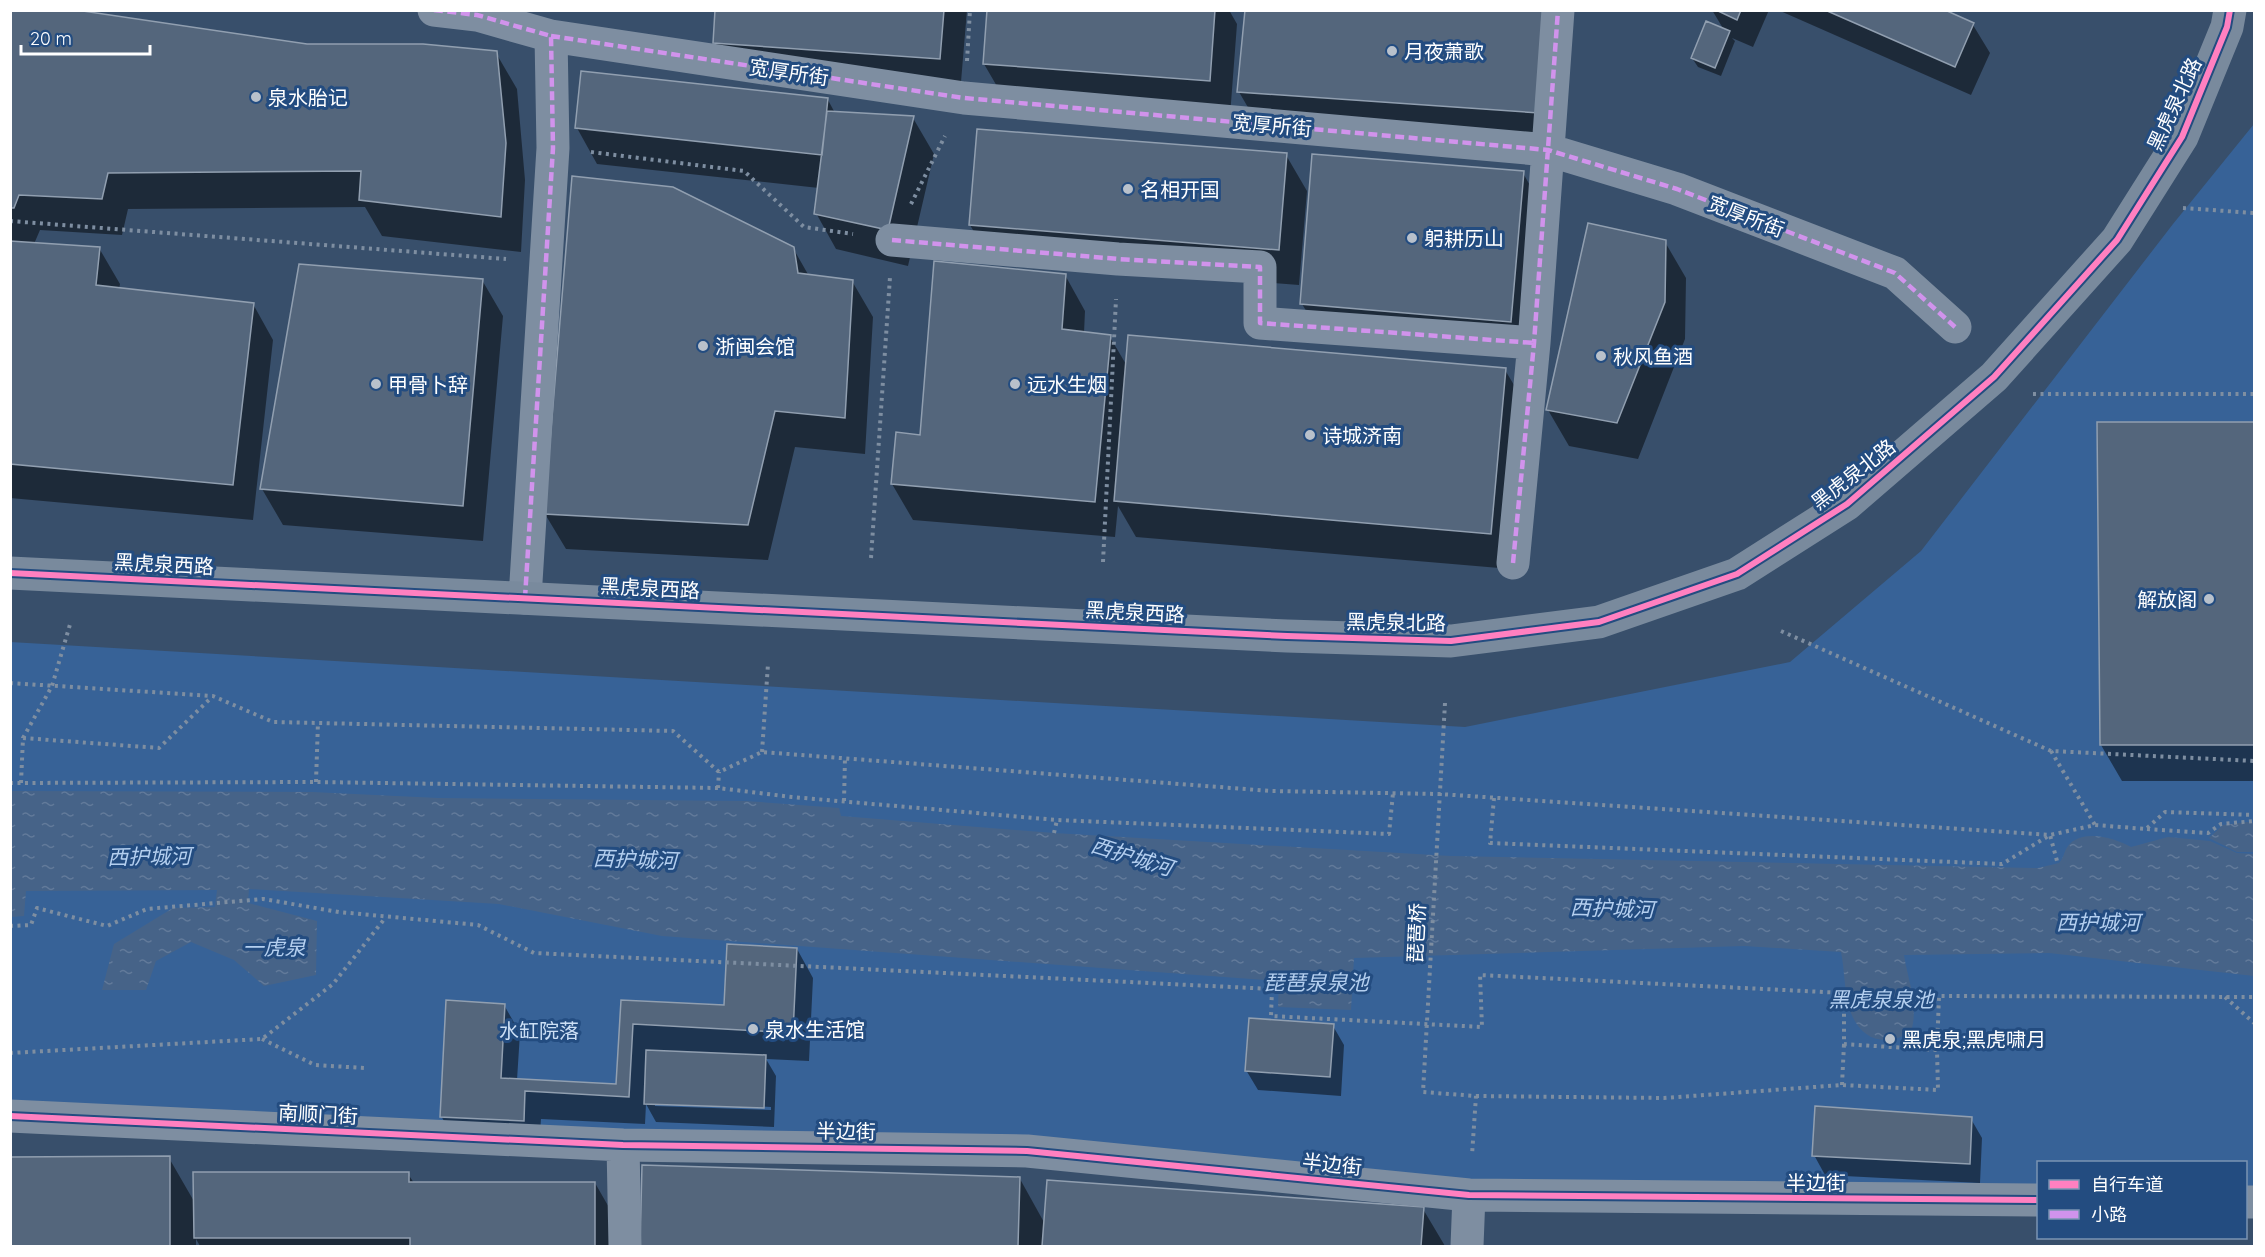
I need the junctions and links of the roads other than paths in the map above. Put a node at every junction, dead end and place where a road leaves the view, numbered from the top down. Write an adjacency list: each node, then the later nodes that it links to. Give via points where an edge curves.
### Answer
1 (434, 10): 4 (street)
2 (1558, 10): 6 (street)
3 (2230, 10): 13 (street, 黑虎泉北路, via 2182,137 2117,240 1994,377 1847,504 1737,574 1599,622 1451,641)
4 (478, 13): 5 (street, 宽厚所街)
5 (551, 36): 6 (street, 宽厚所街, via 964,98); 12 (street, via 554,148)
6 (1548, 150): 8 (street, 宽厚所街, via 1677,189 1895,273); 9 (street)
7 (892, 240): 9 (street, via 1260,267 1260,324)
8 (1955, 327)
9 (1534, 343): 10 (street)
10 (1513, 563)
11 (10, 573): 12 (street, 黑虎泉西路)
12 (525, 598): 13 (street, 黑虎泉西路)
13 (1287, 636)
14 (10, 1116): 15 (street, 南顺门街)
15 (623, 1145): 16 (street, 半边街, via 1027,1150); 18 (street)
16 (1469, 1195): 17 (street, 半边街); 19 (street)
17 (2037, 1200)
18 (625, 1246)
19 (1467, 1246)

